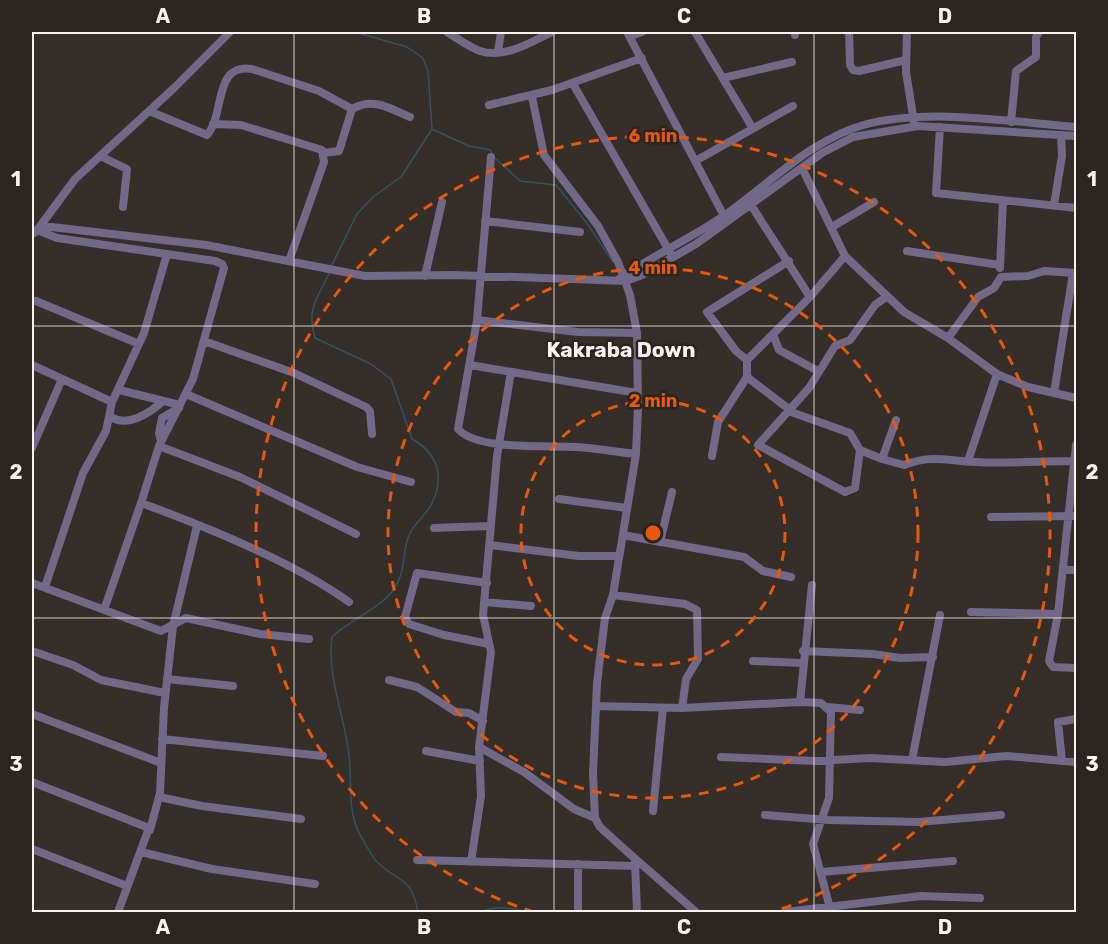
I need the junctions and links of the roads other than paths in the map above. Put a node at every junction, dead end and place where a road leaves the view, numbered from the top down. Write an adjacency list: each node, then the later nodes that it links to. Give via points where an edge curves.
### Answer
1 (230, 32): 21 (street)
2 (447, 32): 11 (street, via 479,51)
3 (501, 32): 11 (street)
4 (552, 32): 11 (street)
5 (642, 32): 10 (street)
6 (695, 32): 15 (street)
7 (849, 32): 13 (street, via 853,70)
8 (907, 32): 13 (street)
9 (1039, 32): 24 (street, via 1036,57 1016,71)
10 (629, 34): 12 (street)
11 (498, 52)
12 (642, 58): 16 (street); 34 (street)
13 (906, 60): 23 (street)
14 (792, 62): 15 (street)
15 (723, 78): 26 (street)
16 (573, 84): 17 (street); 50 (street)
17 (532, 97): 18 (street); 59 (street, via 547,160 598,226)
18 (489, 105)
19 (793, 106): 26 (street)
20 (352, 109): 22 (street, via 375,102); 25 (street, via 319,91 242,68 230,74 224,85); 31 (street, via 339,151)
21 (149, 111): 25 (street, via 202,134 209,133); 32 (street)
22 (410, 117)
23 (914, 122): 24 (street); 27 (street); 35 (street, via 853,137); 43 (street, via 869,124 834,136)
24 (1011, 122): 28 (street)
25 (213, 124): 31 (street, via 258,129 317,146)
26 (752, 127): 34 (street)
27 (940, 127): 29 (street); 36 (street, via 936,193)
28 (1077, 127)
29 (1061, 135): 30 (street); 40 (street)
30 (1077, 135)
31 (324, 153): 52 (street)
32 (100, 156): 41 (street, via 127,170); 46 (street, via 75,179)
33 (491, 157): 44 (street)
34 (697, 160): 43 (street)
35 (802, 168): 39 (street); 45 (street)
36 (1003, 201): 40 (street); 54 (street)
37 (442, 202): 56 (street)
38 (874, 202): 45 (street)
39 (751, 205): 50 (street); 53 (street)
40 (1054, 206): 42 (street)
41 (123, 207)
42 (1077, 208)
43 (724, 216): 50 (street)
44 (485, 220): 47 (street); 57 (street)
45 (832, 227): 51 (street)
46 (34, 232): 49 (street); 52 (street, via 44,227 70,229)
47 (580, 232)
48 (907, 250): 54 (street)
49 (167, 254): 67 (street, via 215,261 224,268); 68 (street)
50 (671, 254): 59 (street, via 642,275)
51 (845, 256): 60 (street); 61 (street)
52 (289, 261): 56 (street, via 365,276)
53 (789, 261): 60 (street); 69 (street, via 707,312)
54 (1000, 265): 58 (street)
55 (1075, 273): 58 (street, via 1044,271); 79 (street)
56 (425, 276): 57 (street)
57 (480, 276): 59 (street); 63 (street)
58 (1001, 277): 66 (street, via 994,288 978,297)
59 (622, 279): 64 (street)
60 (810, 297): 65 (street)
61 (886, 297): 66 (street); 73 (street, via 875,305 850,340 835,346)
62 (36, 301): 68 (street)
63 (477, 320): 64 (street, via 578,332); 71 (street)
64 (637, 333): 78 (street)
65 (773, 334): 69 (street); 73 (street, via 779,350)
66 (948, 338): 74 (street)
67 (204, 341): 80 (street); 88 (street, via 294,374 366,407 370,411)
68 (139, 344): 77 (street)
69 (747, 360): 75 (street)
70 (32, 365): 76 (street)
71 (470, 365): 72 (street); 90 (street, via 458,429 464,435)
72 (511, 372): 78 (street); 90 (street)
73 (818, 372): 85 (street)
74 (997, 374): 79 (street); 97 (street)
75 (747, 377): 85 (street); 95 (street, via 718,422)
76 (62, 379): 83 (street); 92 (street)
77 (119, 390): 82 (street); 83 (street)
78 (637, 393): 94 (street)
79 (1054, 393): 81 (street)
80 (186, 394): 84 (street); 99 (street, via 357,467)
81 (1077, 398)
82 (164, 400): 84 (street); 86 (street, via 152,411 132,419 119,421)
83 (112, 402): 86 (street)
84 (179, 406): 89 (street)
85 (790, 410): 93 (street, via 850,433); 93 (street, via 758,442 758,447 844,492 855,488)
86 (110, 416): 120 (street, via 83,473)
87 (896, 420): 96 (street)
88 (372, 434)
89 (160, 444): 102 (street); 109 (street, via 240,477)
90 (499, 444): 94 (street); 107 (street)
91 (1077, 445): 98 (street)
92 (32, 448)
93 (860, 450): 96 (street)
94 (636, 454): 103 (street)
95 (712, 456)
96 (882, 459): 97 (street, via 904,465 934,457)
97 (968, 461): 98 (street)
98 (1073, 461): 104 (street)
99 (411, 482)
100 (672, 492): 111 (street)
101 (559, 499): 103 (street)
102 (141, 503): 106 (street); 125 (street)
103 (627, 508): 110 (street)
104 (1073, 516): 105 (street); 114 (street)
105 (991, 517)
106 (197, 526): 122 (street, via 321,582); 129 (street)
107 (490, 526): 108 (street); 112 (street)
108 (434, 528)
109 (356, 534)
110 (623, 535): 111 (street); 113 (street)
111 (660, 542): 116 (street, via 744,557 758,568)
112 (490, 545): 113 (street, via 579,556); 118 (street)
113 (618, 556): 121 (street)
114 (1063, 570): 115 (street); 127 (street)
115 (1077, 570)
116 (790, 577)
117 (32, 583): 120 (street)
118 (487, 584): 123 (street); 131 (street, via 417,573 405,617 409,624)
119 (812, 585): 133 (street)
120 (45, 587): 125 (street)
121 (613, 595): 143 (street, via 605,618); 146 (street, via 685,604 696,610 698,659 686,680)
122 (349, 602)
123 (484, 602): 124 (street); 131 (street)
124 (531, 606)
125 (104, 610): 129 (street, via 161,632)
126 (971, 612): 127 (street)
127 (1058, 614): 137 (street, via 1050,664)
128 (940, 615): 134 (street)
129 (173, 626): 130 (street, via 186,618 229,629); 138 (street)
130 (309, 639)
131 (489, 644): 150 (street)
132 (32, 651): 141 (street, via 74,665 100,680)
133 (804, 651): 134 (street); 136 (street)
134 (933, 657): 158 (street)
135 (753, 661): 136 (street)
136 (802, 663): 142 (street)
137 (1077, 668)
138 (167, 679): 140 (street); 141 (street)
139 (389, 680): 150 (street, via 417,687 456,712)
140 (233, 686)
141 (165, 693): 151 (street)
142 (800, 702): 144 (street, via 814,701); 146 (street)
143 (596, 706): 145 (street); 167 (street)
144 (827, 707): 147 (street); 157 (street, via 832,724)
145 (663, 708): 146 (street); 164 (street)
146 (682, 708)
147 (860, 710)
148 (32, 714): 161 (street)
149 (1077, 719): 159 (street, via 1058,722)
150 (483, 721): 152 (street)
151 (162, 739): 154 (street); 161 (street)
152 (479, 747): 156 (street); 167 (street, via 524,772 580,813)
153 (426, 751): 156 (street)
154 (323, 756)
155 (721, 757): 157 (street)
156 (480, 760): 175 (street, via 481,796)
157 (829, 760): 158 (street); 168 (street, via 829,798)
158 (912, 760): 159 (street, via 945,762 1006,756)
159 (1062, 761): 160 (street)
160 (1077, 762)
161 (161, 763): 163 (street)
162 (32, 782): 170 (street)
163 (159, 797): 169 (street); 170 (street)
164 (653, 812)
165 (765, 815): 168 (street)
166 (1001, 815): 168 (street, via 918,822)
167 (595, 818): 176 (street)
168 (822, 818): 178 (street, via 813,843)
169 (301, 819)
170 (150, 830): 172 (street)
171 (32, 849): 180 (street)
172 (141, 852): 179 (street, via 212,869); 180 (street)
173 (417, 860): 175 (street)
174 (953, 861): 178 (street)
175 (471, 862): 177 (street)
176 (635, 862): 177 (street); 182 (street); 186 (street)
177 (578, 864): 185 (street)
178 (821, 872): 183 (street)
179 (315, 884)
180 (127, 886): 184 (street)
181 (980, 898): 183 (street, via 921,896)
182 (688, 909): 187 (street)
183 (830, 911): 188 (street)
184 (117, 912)
185 (578, 912)
186 (637, 912)
187 (696, 912)
188 (785, 912)

